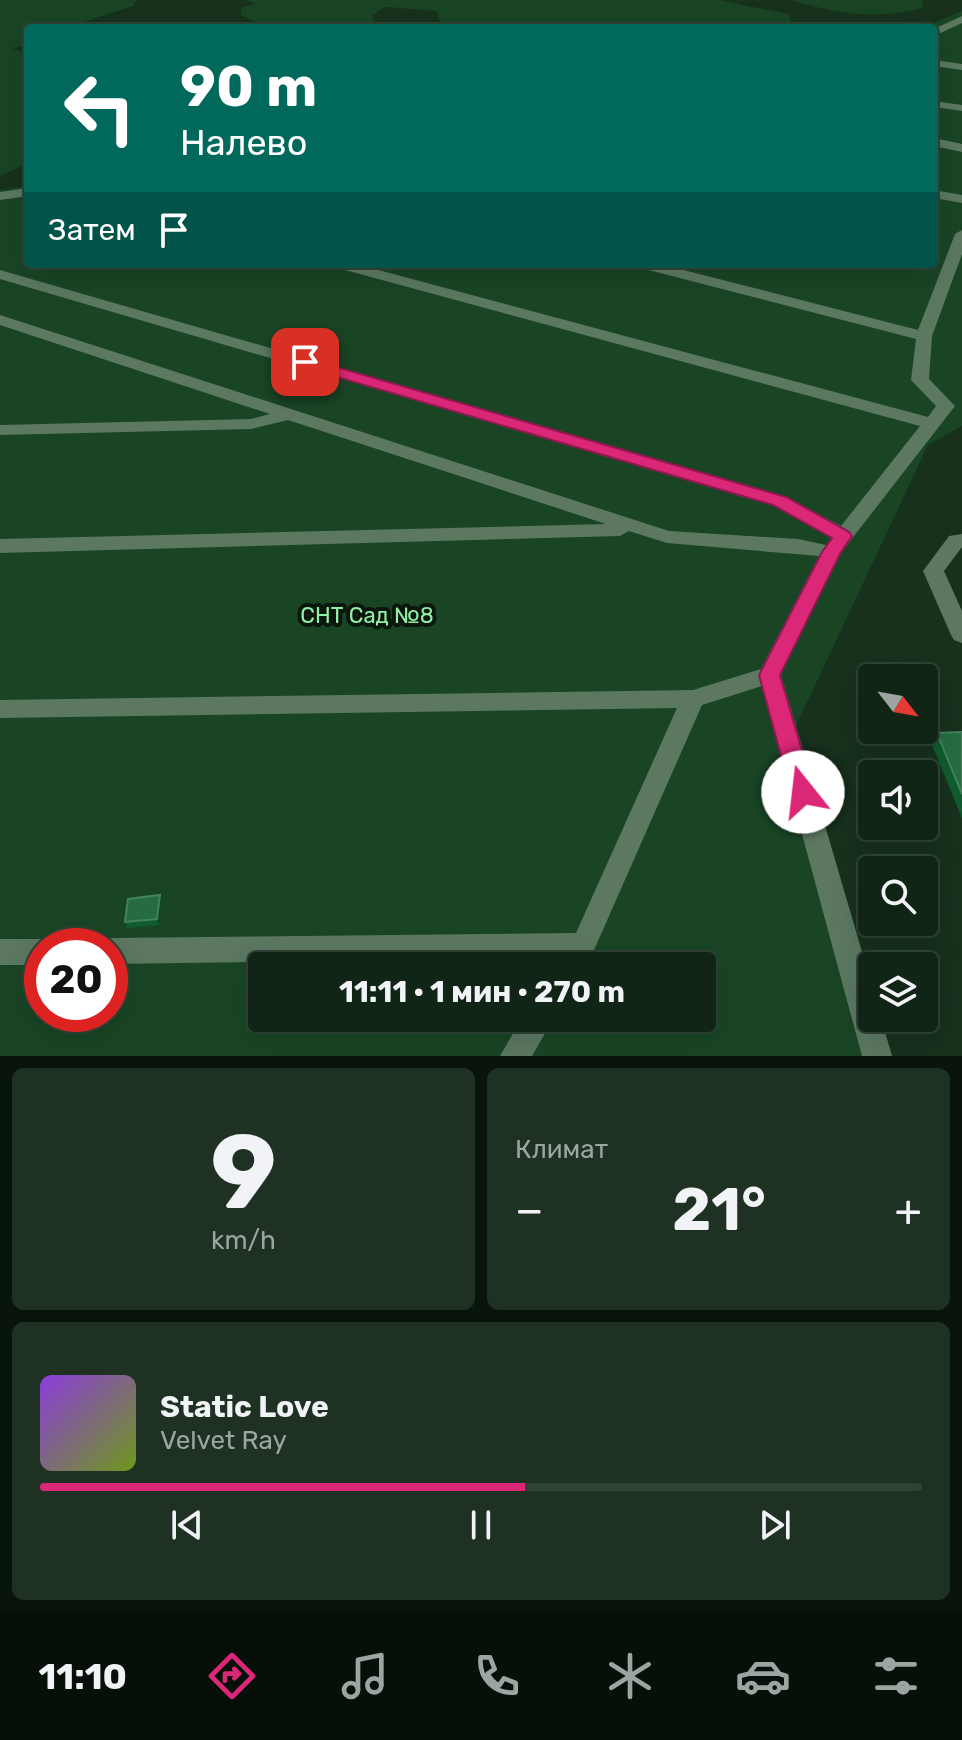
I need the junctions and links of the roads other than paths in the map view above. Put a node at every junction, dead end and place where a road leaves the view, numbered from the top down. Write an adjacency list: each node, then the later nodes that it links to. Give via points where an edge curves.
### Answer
1 (962, 19): 2 (street)
2 (949, 26): 3 (street); 4 (street)
3 (962, 28)
4 (938, 31)
5 (938, 64): 6 (street)
6 (962, 67)
7 (938, 105): 8 (street)
8 (962, 108)
9 (938, 143): 10 (street)
10 (962, 148)
11 (24, 194): 13 (street)
12 (938, 195): 14 (street)
13 (0, 196)
14 (962, 199)
15 (962, 234): 16 (street)
16 (948, 263): 21 (street)
17 (354, 268): 23 (street)
18 (658, 268): 21 (street)
19 (0, 274): 27 (street, via 779,501)
20 (0, 320): 22 (street)
21 (924, 336): 23 (street, via 920,380 946,406)
22 (290, 414): 24 (street, via 251,424); 25 (street)
23 (932, 424): 27 (street)
24 (0, 430)
25 (638, 529): 27 (street, via 667,537); 28 (street)
26 (962, 540): 29 (street, via 933,571)
27 (837, 544): 30 (street)
28 (0, 546)
29 (962, 635)
30 (770, 675): 31 (street); 40 (street)
31 (693, 699): 32 (street); 37 (street)
32 (0, 709)
33 (128, 951): 36 (street)
34 (0, 952): 35 (street)
35 (24, 952)
36 (248, 952)
37 (580, 952)
38 (530, 1032): 39 (street)
39 (515, 1056)
40 (877, 1056)

